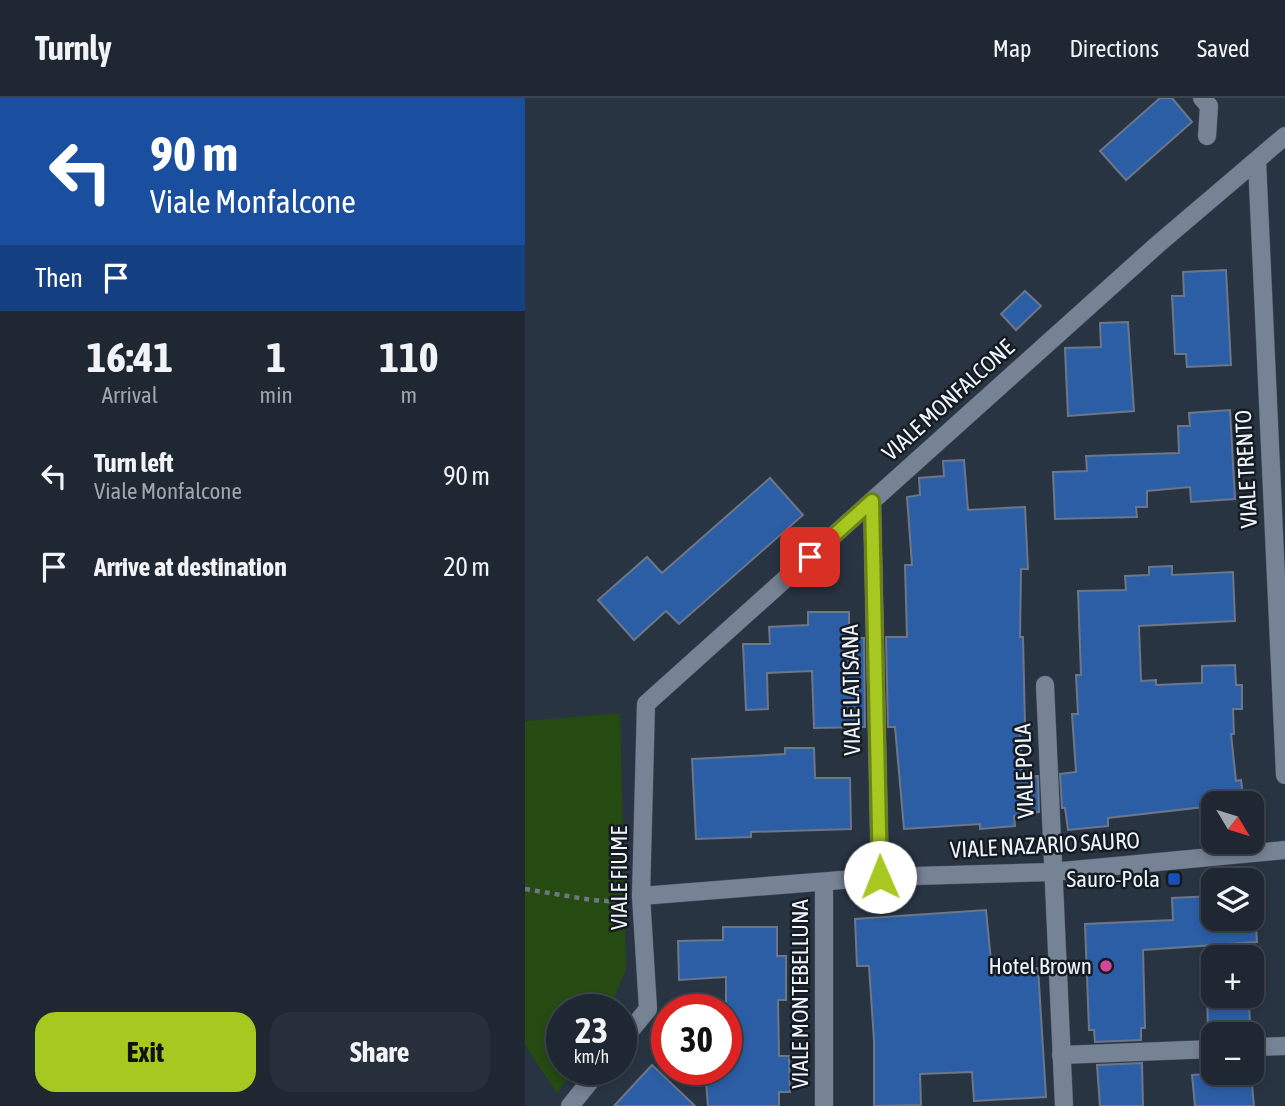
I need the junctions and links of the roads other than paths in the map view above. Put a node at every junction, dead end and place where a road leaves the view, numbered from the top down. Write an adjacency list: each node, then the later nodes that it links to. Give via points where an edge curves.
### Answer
1 (1202, 98): 2 (street, via 1209,106)
2 (1207, 136)
3 (1285, 136): 4 (street, VIALE MONFALCONE)
4 (1257, 161): 5 (street, VIALE MONFALCONE); 8 (street, VIALE TRENTO)
5 (872, 501): 7 (street, VIALE MONFALCONE); 11 (street, VIALE LATISANA)
6 (1045, 685): 10 (street, VIALE POLA)
7 (646, 704): 13 (street, VIALE FIUME)
8 (1285, 775)
9 (1285, 850): 10 (street, VIALE NAZARIO SAURO)
10 (1052, 872): 11 (street, VIALE NAZARIO SAURO); 18 (street, VIALE POLA)
11 (880, 877): 12 (street, VIALE NAZARIO SAURO)
12 (824, 882): 13 (street, VIALE NAZARIO SAURO); 21 (street, VIALE MONTEBELLUNA)
13 (641, 896): 14 (street, VIALE FIUME, via 648,1009)
14 (637, 1022)
15 (1285, 1046): 16 (street)
16 (1264, 1047)
17 (1201, 1049): 18 (street)
18 (1061, 1055): 22 (street, VIALE POLA)
19 (587, 1085): 20 (street)
20 (570, 1106)
21 (824, 1106)
22 (1064, 1106)

